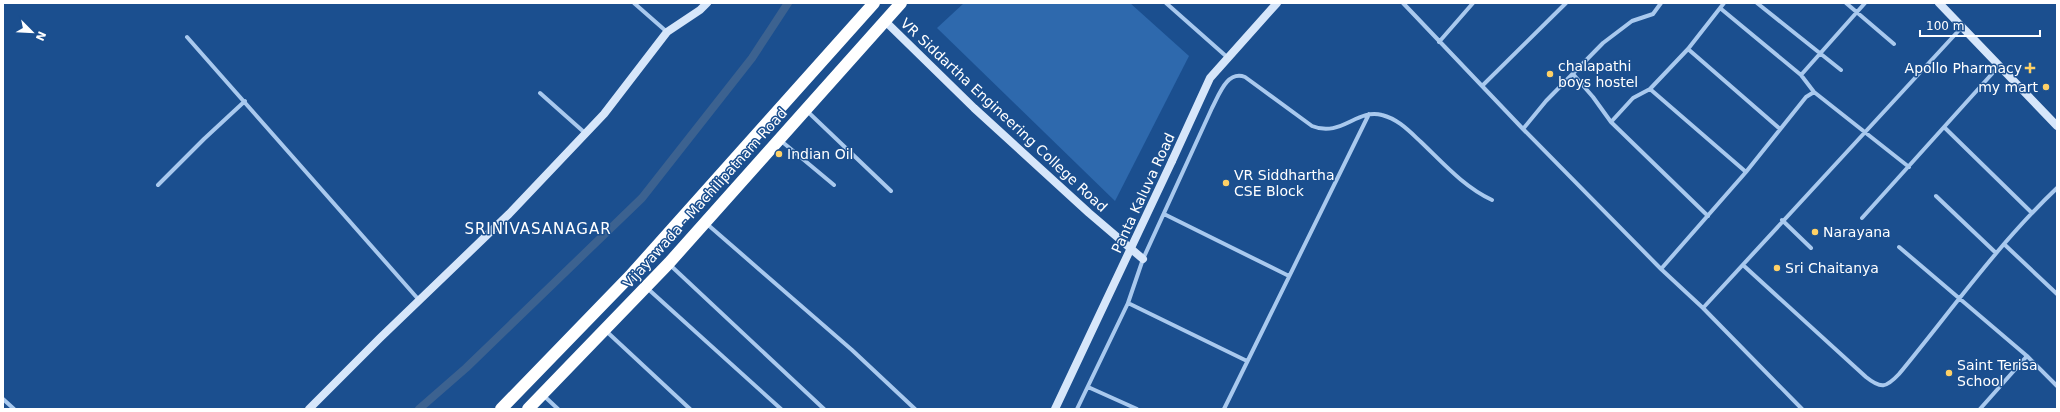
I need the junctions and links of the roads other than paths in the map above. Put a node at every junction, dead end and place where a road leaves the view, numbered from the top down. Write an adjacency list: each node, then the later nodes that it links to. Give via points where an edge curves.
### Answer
1 (634, 3): 20 (street)
2 (707, 3): 20 (street)
3 (901, 3): 18 (highway, Vijayawada - Machilipatnam Road)
4 (1166, 3): 26 (street)
5 (1277, 3): 26 (street, Panta Kaluva Road)
6 (1403, 3): 22 (street)
7 (1473, 3): 22 (street)
8 (1566, 3): 31 (street)
9 (1660, 3): 29 (street, via 1653,14 1632,21 1603,43)
10 (1724, 3): 16 (street)
11 (1757, 3): 25 (street)
12 (1846, 3): 17 (street)
13 (1865, 3): 17 (street)
14 (1939, 3): 19 (street)
15 (868, 5): 84 (highway, Vijayawada - Machilipatnam Road, via 630,276)
16 (1720, 8): 24 (street); 30 (street)
17 (1857, 12): 23 (street); 25 (street)
18 (885, 21): 36 (highway, Vijayawada - Machilipatnam Road); 64 (street, VR Siddartha Engineering College Road, via 986,118)
19 (1962, 26): 27 (street); 43 (street)
20 (667, 32): 44 (street, via 604,114)
21 (187, 36): 35 (street)
22 (1438, 42): 31 (street)
23 (1894, 44)
24 (1688, 49): 32 (street); 42 (street)
25 (1820, 52): 28 (street); 30 (street)
26 (1227, 57): 91 (street, Panta Kaluva Road, bridge, via 1210,78)
27 (1999, 66): 39 (street); 40 (street)
28 (1841, 70)
29 (1573, 74): 38 (street); 41 (street)
30 (1801, 75): 33 (street)
31 (1482, 86): 41 (street)
32 (1650, 89): 38 (street, via 1633,98); 47 (street)
33 (1814, 92): 42 (street, via 1806,97); 43 (street)
34 (540, 93): 44 (street)
35 (245, 101): 48 (street); 71 (street)
36 (805, 109): 45 (highway, Vijayawada - Machilipatnam Road); 51 (street)
37 (1369, 114): 53 (street, via 1380,114 1404,126 1471,189); 55 (street, via 1334,129 1322,130 1312,126 1245,77 1233,76 1223,87 1212,108); 68 (street)
38 (1611, 122): 56 (street)
39 (2057, 126)
40 (1945, 128): 46 (street); 54 (street)
41 (1523, 129): 67 (street)
42 (1780, 129): 47 (street)
43 (1866, 132): 46 (street); 58 (street)
44 (585, 133): 71 (street, via 509,214)
45 (779, 138): 49 (street); 59 (highway, Vijayawada - Machilipatnam Road)
46 (1909, 167): 57 (street)
47 (1746, 172): 56 (street)
48 (158, 185)
49 (834, 185)
50 (2057, 188): 54 (street)
51 (891, 191)
52 (1936, 196): 63 (street)
53 (1492, 200)
54 (2031, 212): 60 (street)
55 (1164, 214): 64 (street); 68 (street)
56 (1708, 216): 67 (street)
57 (1862, 218)
58 (1782, 220): 61 (street); 66 (street)
59 (705, 222): 65 (highway, Vijayawada - Machilipatnam Road); 90 (street, via 852,350)
60 (2004, 244): 63 (street); 70 (street)
61 (1811, 248)
62 (1899, 248): 72 (street)
63 (1996, 253): 72 (street)
64 (1143, 259): 73 (street)
65 (669, 263): 69 (highway, Vijayawada - Machilipatnam Road); 89 (street)
66 (1743, 265): 72 (street, via 1877,386 1886,385 1899,374); 74 (street)
67 (1661, 269): 74 (street)
68 (1289, 276): 77 (street)
69 (647, 287): 75 (highway, Vijayawada - Machilipatnam Road); 88 (street)
70 (2057, 294)
71 (419, 300): 83 (street)
72 (1958, 300): 76 (street)
73 (1128, 303): 77 (street); 79 (street)
74 (1703, 308): 95 (street)
75 (605, 330): 80 (highway, Vijayawada - Machilipatnam Road); 87 (street)
76 (2027, 356): 78 (street); 96 (street)
77 (1247, 361): 94 (street)
78 (2057, 386)
79 (1088, 387): 92 (street); 93 (street)
80 (543, 394): 85 (highway, Vijayawada - Machilipatnam Road); 86 (street)
81 (3, 399): 82 (street)
82 (14, 409)
83 (309, 409)
84 (501, 409)
85 (528, 409)
86 (558, 409)
87 (690, 409)
88 (781, 409)
89 (824, 409)
90 (915, 409)
91 (1055, 409)
92 (1077, 409)
93 (1137, 409)
94 (1224, 409)
95 (1802, 409)
96 (1980, 409)

